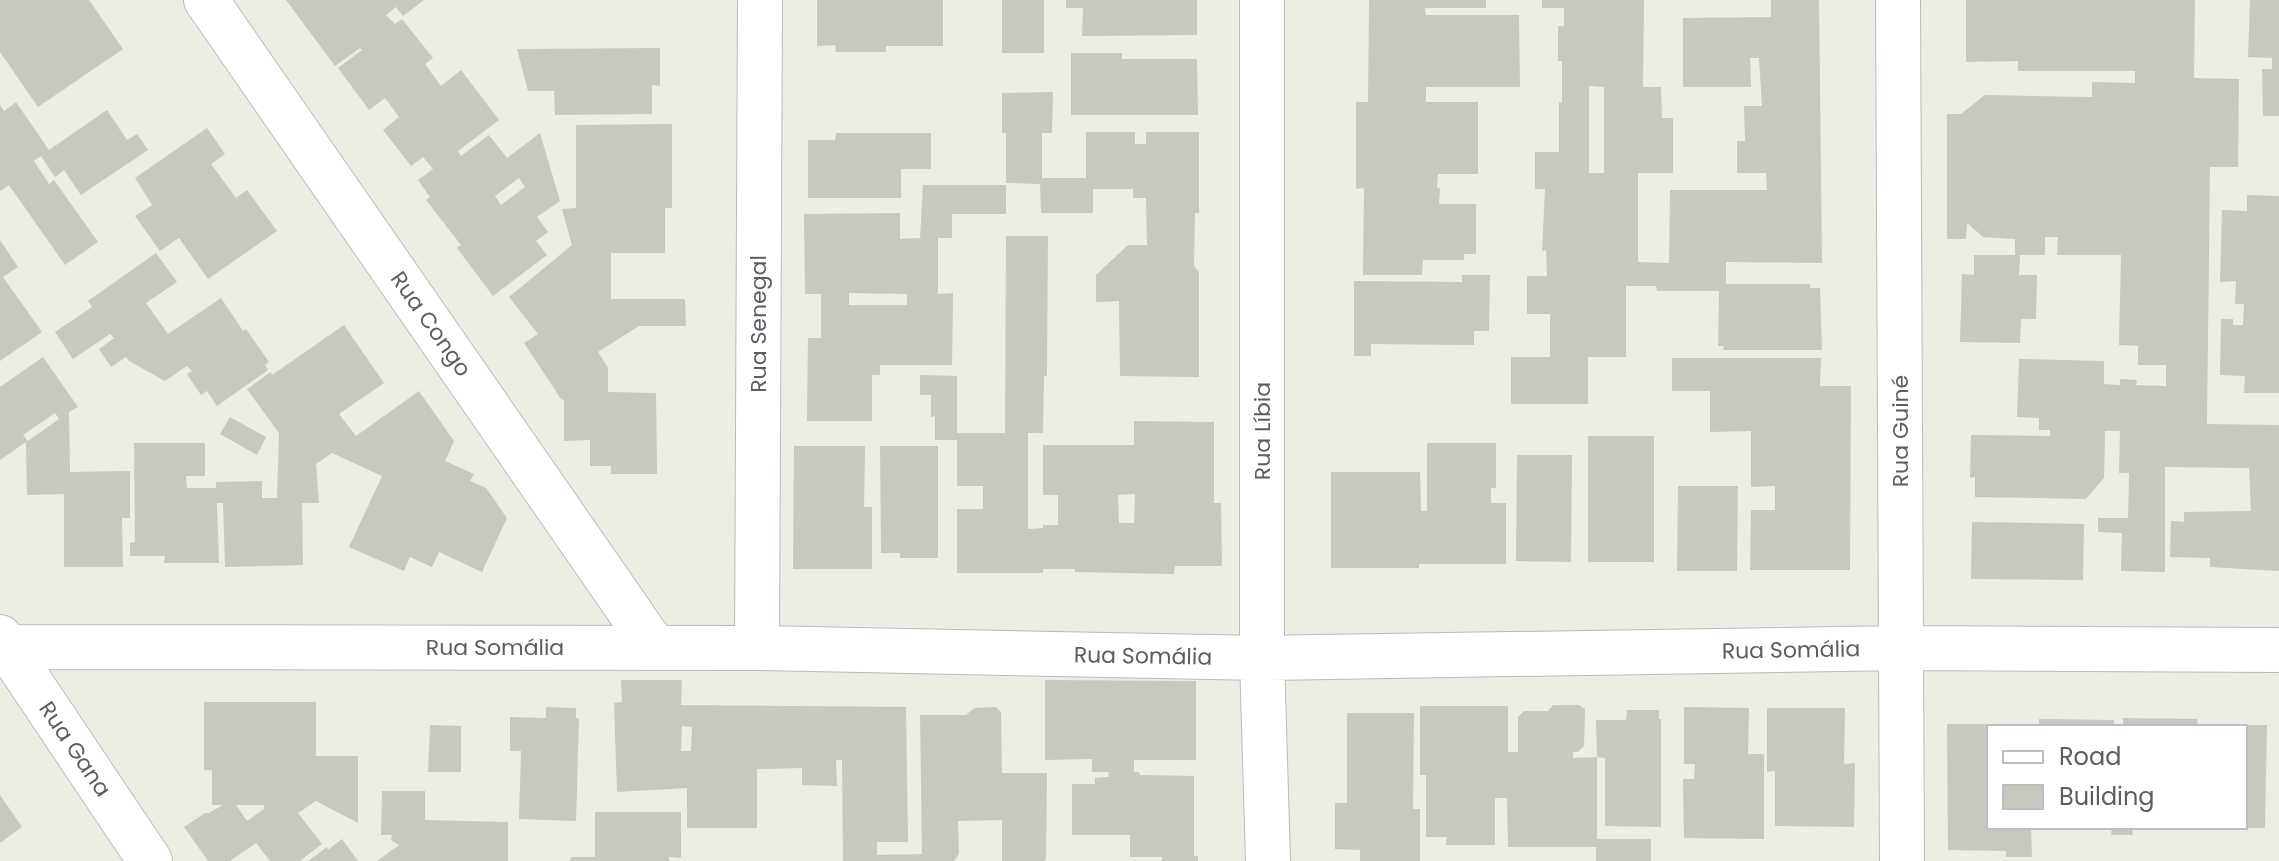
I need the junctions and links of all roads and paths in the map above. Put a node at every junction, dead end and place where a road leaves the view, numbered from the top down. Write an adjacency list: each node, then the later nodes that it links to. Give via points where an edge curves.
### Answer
1 (206, 0): 6 (street, Rua Congo)
2 (760, 0): 7 (street, Rua Senegal)
3 (1262, 0): 10 (street, Rua Líbia)
4 (1898, 0): 8 (street, Rua Guiné)
5 (4, 642): 6 (street, Rua Somália); 11 (street, Rua Gana)
6 (655, 648): 7 (street, Rua Somália)
7 (757, 648): 10 (street, Rua Somália)
8 (1901, 648): 9 (street, Rua Somália); 10 (street, Rua Somália); 13 (street, Rua Guiné)
9 (2279, 650)
10 (1262, 658): 12 (street, Rua Líbia)
11 (150, 861)
12 (1268, 861)
13 (1902, 861)

